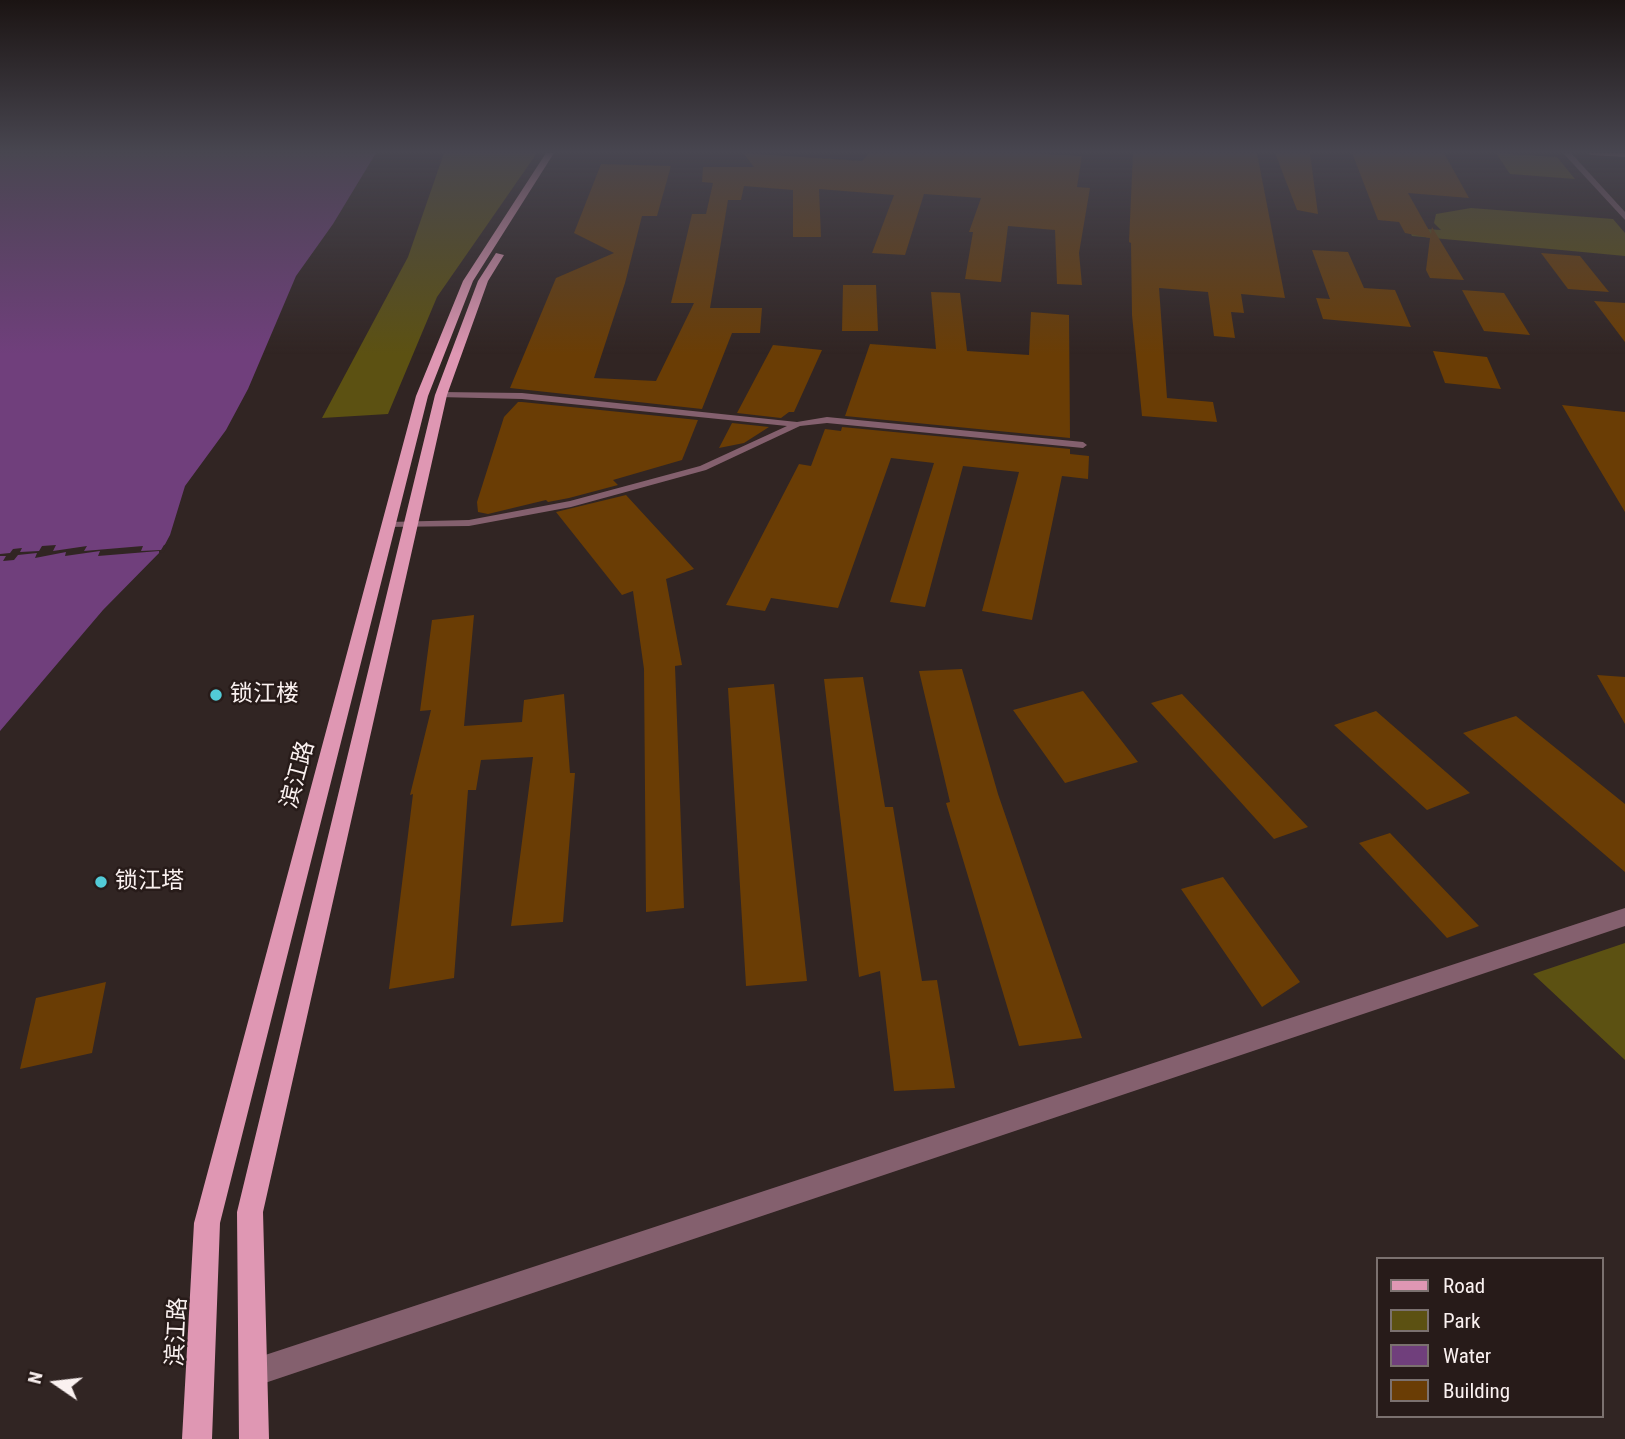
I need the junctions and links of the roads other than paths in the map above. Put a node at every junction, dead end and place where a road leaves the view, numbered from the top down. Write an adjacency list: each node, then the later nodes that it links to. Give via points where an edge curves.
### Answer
1 (507, 220): 6 (main road, 滨江路, via 468,281 422,396)
2 (520, 220): 3 (main road, via 483,281)
3 (440, 395): 4 (lane, via 522,396); 8 (main road, via 250,1212)
4 (798, 424): 5 (lane, via 827,420); 6 (lane, via 704,468 592,499 469,523)
5 (1083, 445)
6 (389, 525): 9 (main road, 滨江路, via 207,1223)
7 (1625, 917): 8 (street)
8 (253, 1373): 10 (main road)
9 (197, 1439)
10 (254, 1439)

